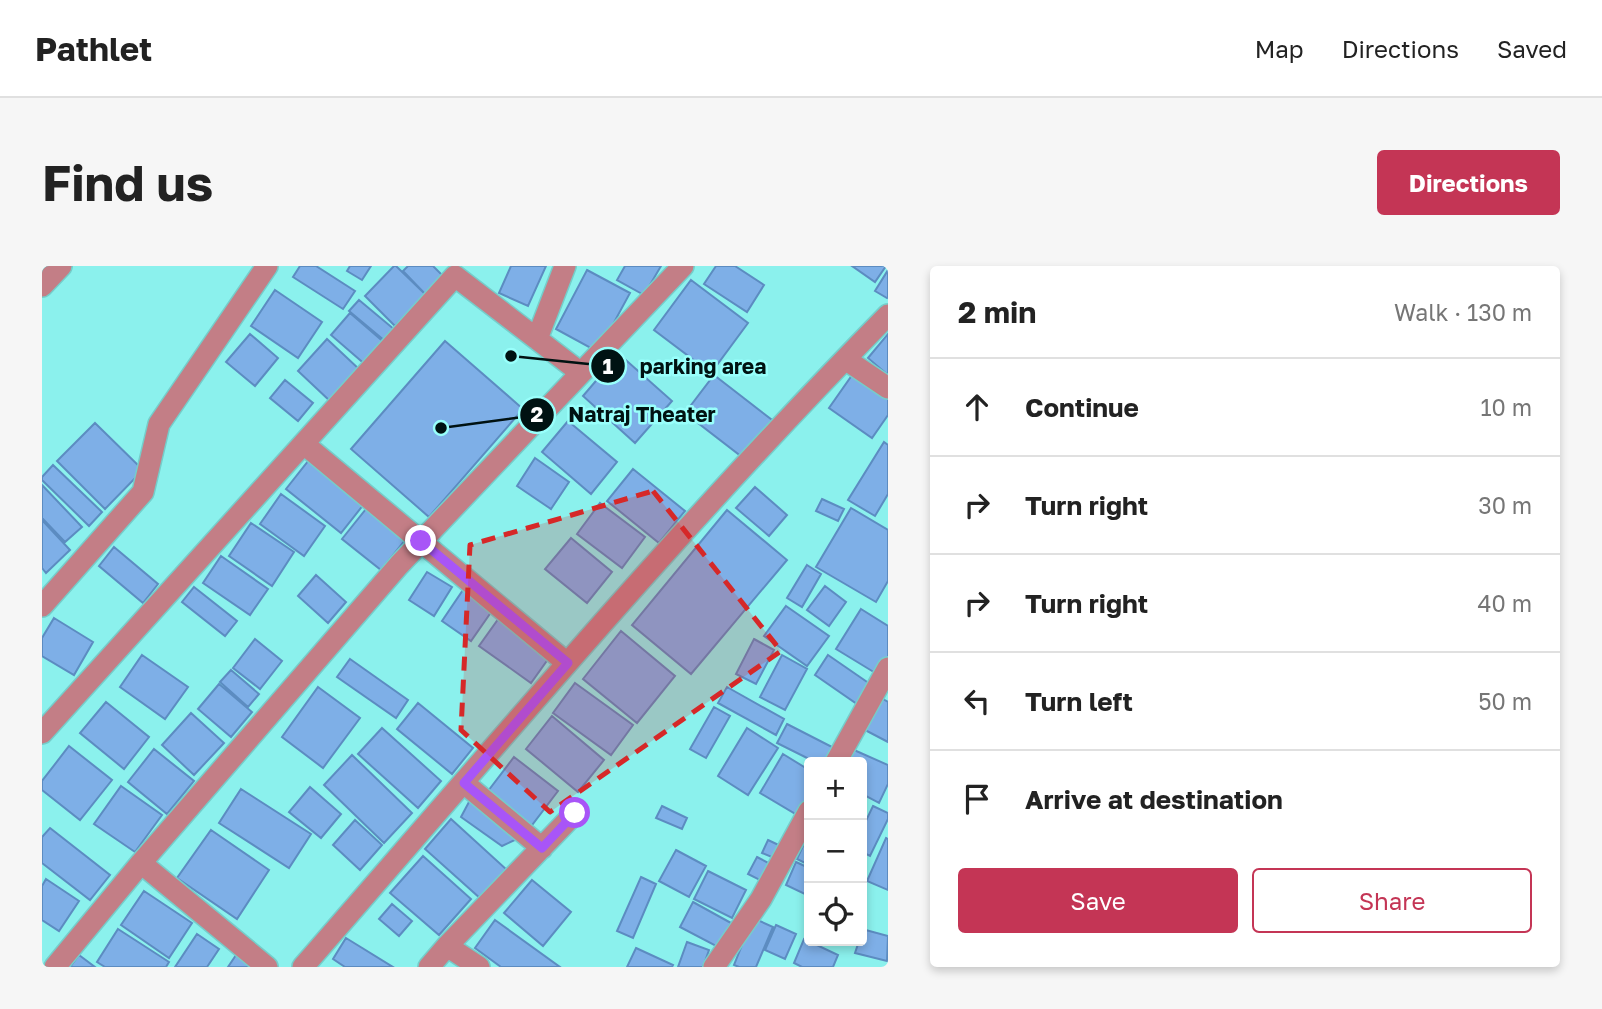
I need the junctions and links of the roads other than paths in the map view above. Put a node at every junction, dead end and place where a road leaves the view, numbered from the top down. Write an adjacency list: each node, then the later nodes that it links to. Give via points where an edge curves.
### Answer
1 (61, 266): 6 (street)
2 (267, 266): 14 (street, via 159,424 143,492)
3 (565, 266): 8 (street)
4 (683, 266): 10 (street)
5 (449, 271): 8 (street); 12 (street)
6 (42, 286)
7 (888, 315): 9 (street)
8 (537, 339): 10 (street)
9 (845, 359): 11 (street); 15 (street)
10 (581, 373): 13 (street)
11 (888, 388)
12 (304, 444): 13 (street); 17 (street)
13 (421, 541): 15 (street); 23 (street)
14 (42, 606)
15 (568, 663): 19 (street)
16 (888, 668): 18 (street)
17 (42, 733)
18 (839, 757)
19 (464, 783): 22 (street); 27 (street)
20 (575, 813): 22 (street)
21 (804, 820): 30 (street, via 761,900)
22 (542, 848): 24 (street)
23 (141, 863): 25 (street); 26 (street)
24 (447, 946): 28 (street); 29 (street)
25 (55, 967)
26 (267, 967)
27 (303, 967)
28 (429, 967)
29 (479, 967)
30 (714, 967)

